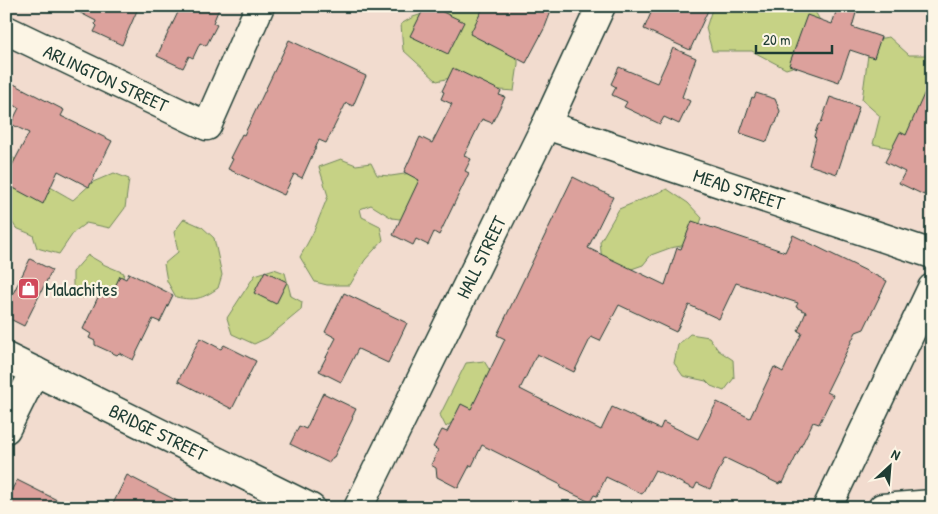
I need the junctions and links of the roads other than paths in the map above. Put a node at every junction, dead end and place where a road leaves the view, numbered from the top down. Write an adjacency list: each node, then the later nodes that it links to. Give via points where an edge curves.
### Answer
1 (260, 6): 3 (street, ARLINGTON STREET, via 206,126)
2 (601, 6): 4 (street, HALL STREET)
3 (6, 30)
4 (546, 125): 5 (street, MEAD STREET); 12 (street, HALL STREET)
5 (932, 254)
6 (932, 288): 13 (street)
7 (6, 357): 8 (street, BRIDGE STREET)
8 (35, 371): 9 (street); 11 (street, BRIDGE STREET)
9 (6, 429)
10 (932, 504): 14 (street)
11 (310, 508)
12 (358, 508)
13 (827, 508)
14 (882, 508)

